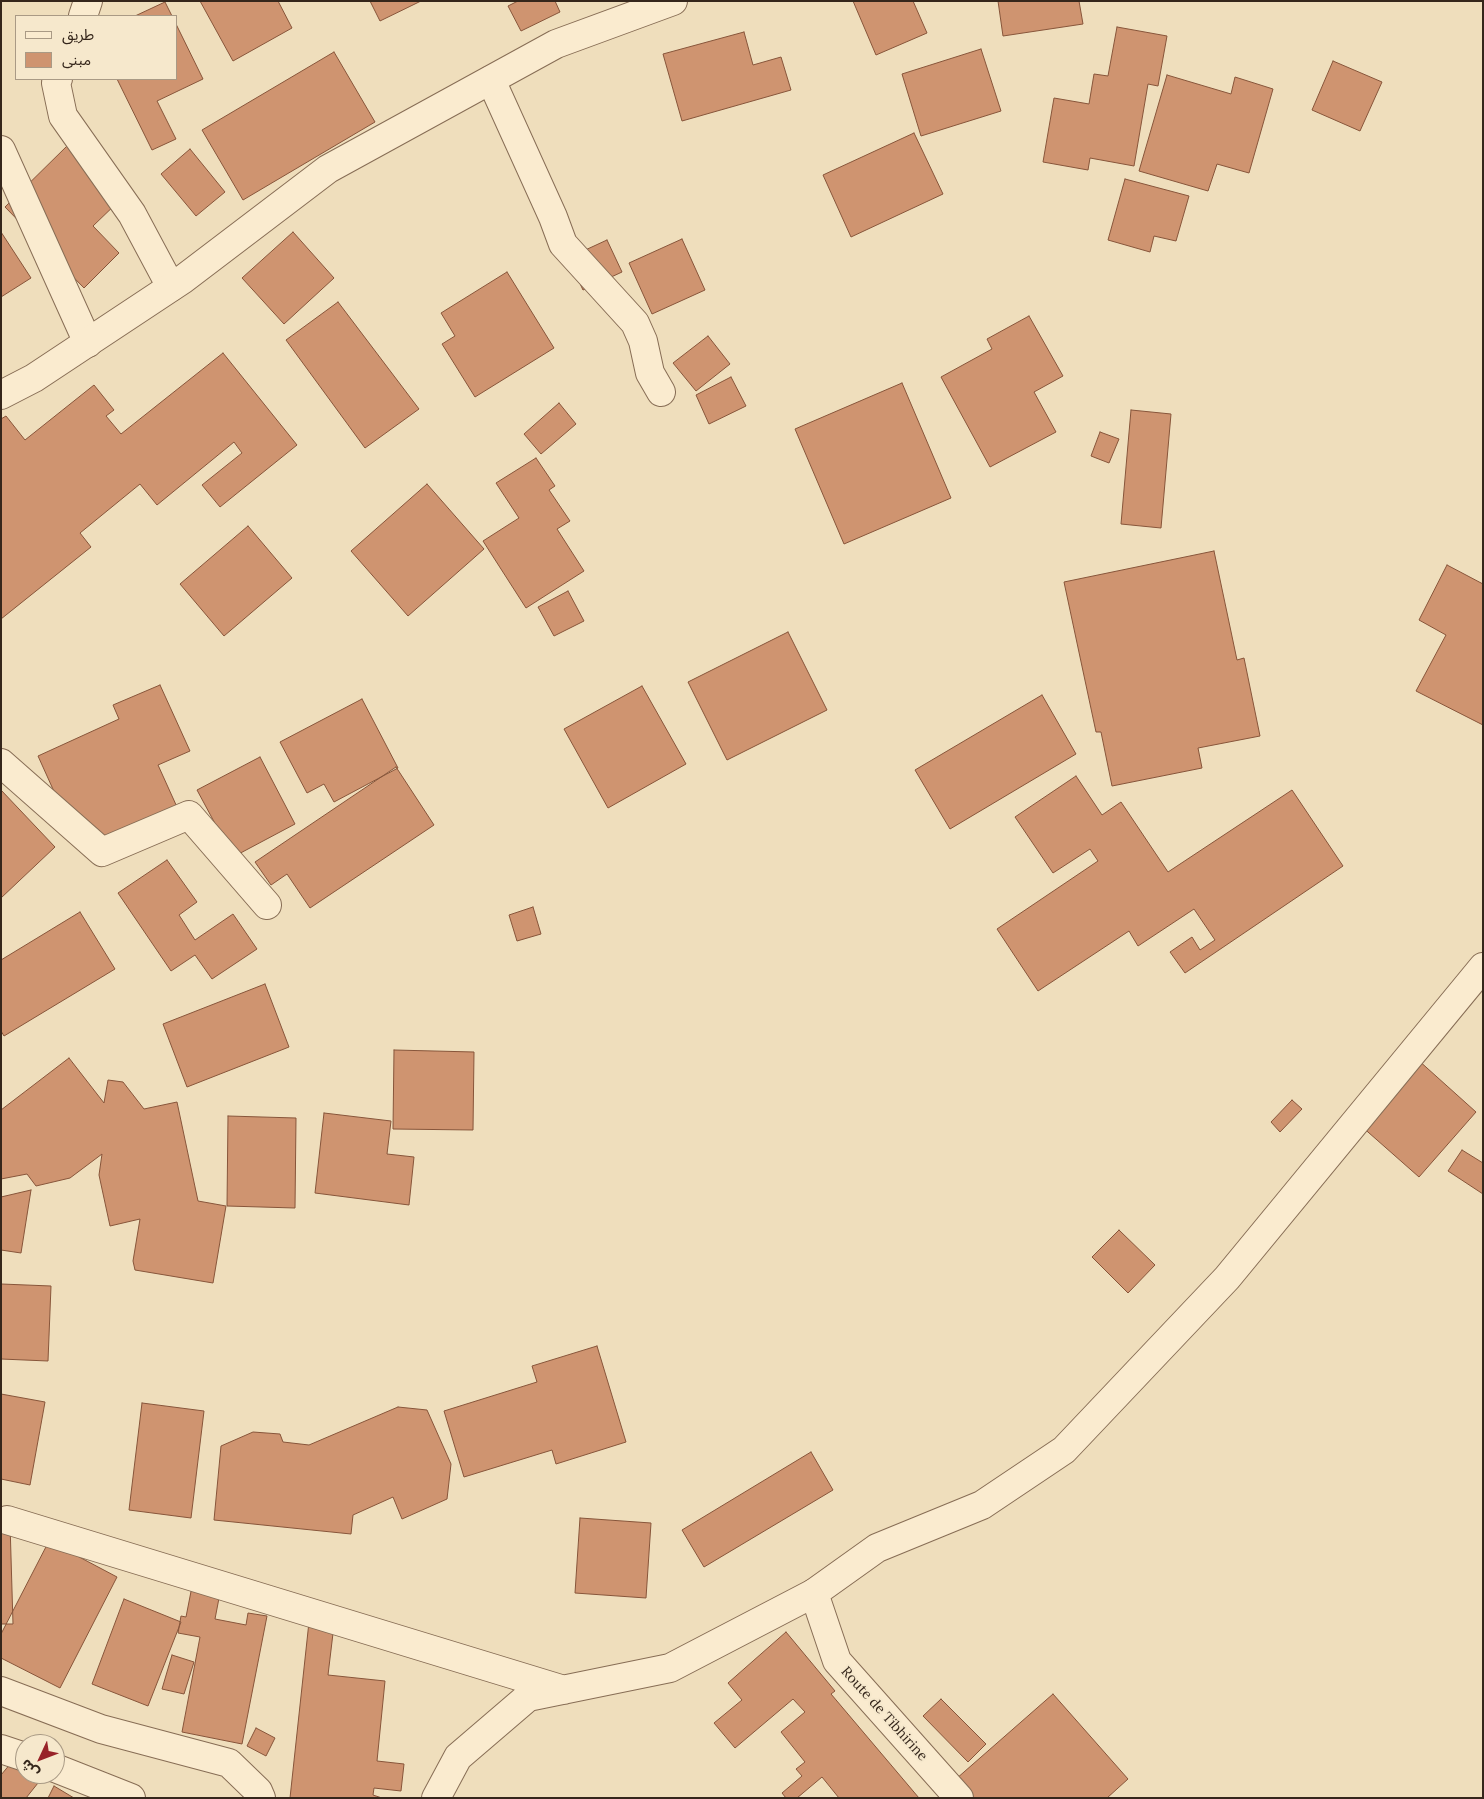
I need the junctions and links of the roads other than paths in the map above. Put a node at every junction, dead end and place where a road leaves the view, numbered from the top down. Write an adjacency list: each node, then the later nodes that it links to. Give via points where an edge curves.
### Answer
1 (88, 1): 3 (street)
2 (673, 1): 5 (street, via 556,44)
3 (83, 15)
4 (58, 80): 7 (street, via 63,116 132,214)
5 (491, 80): 7 (street, via 328,169); 9 (street, via 563,244 635,323 650,373)
6 (1, 150): 8 (street)
7 (171, 287): 8 (street)
8 (88, 342): 10 (street, via 34,378)
9 (661, 392)
10 (1, 394)
11 (1, 763): 12 (street, via 102,852 189,815)
12 (267, 905)
13 (1483, 967): 15 (street, via 1227,1278 1064,1450 982,1505 877,1548)
14 (7, 1520): 16 (street)
15 (814, 1593): 16 (street, via 670,1668); 24 (street, Route de Tibhirine, via 837,1661)
16 (564, 1690): 23 (street, via 528,1697 458,1757)
17 (1, 1691): 22 (street, via 102,1729 229,1763 258,1791)
18 (1, 1749): 19 (street)
19 (15, 1754)
20 (65, 1772): 21 (street)
21 (131, 1798)
22 (261, 1798)
23 (436, 1798)
24 (959, 1798)

